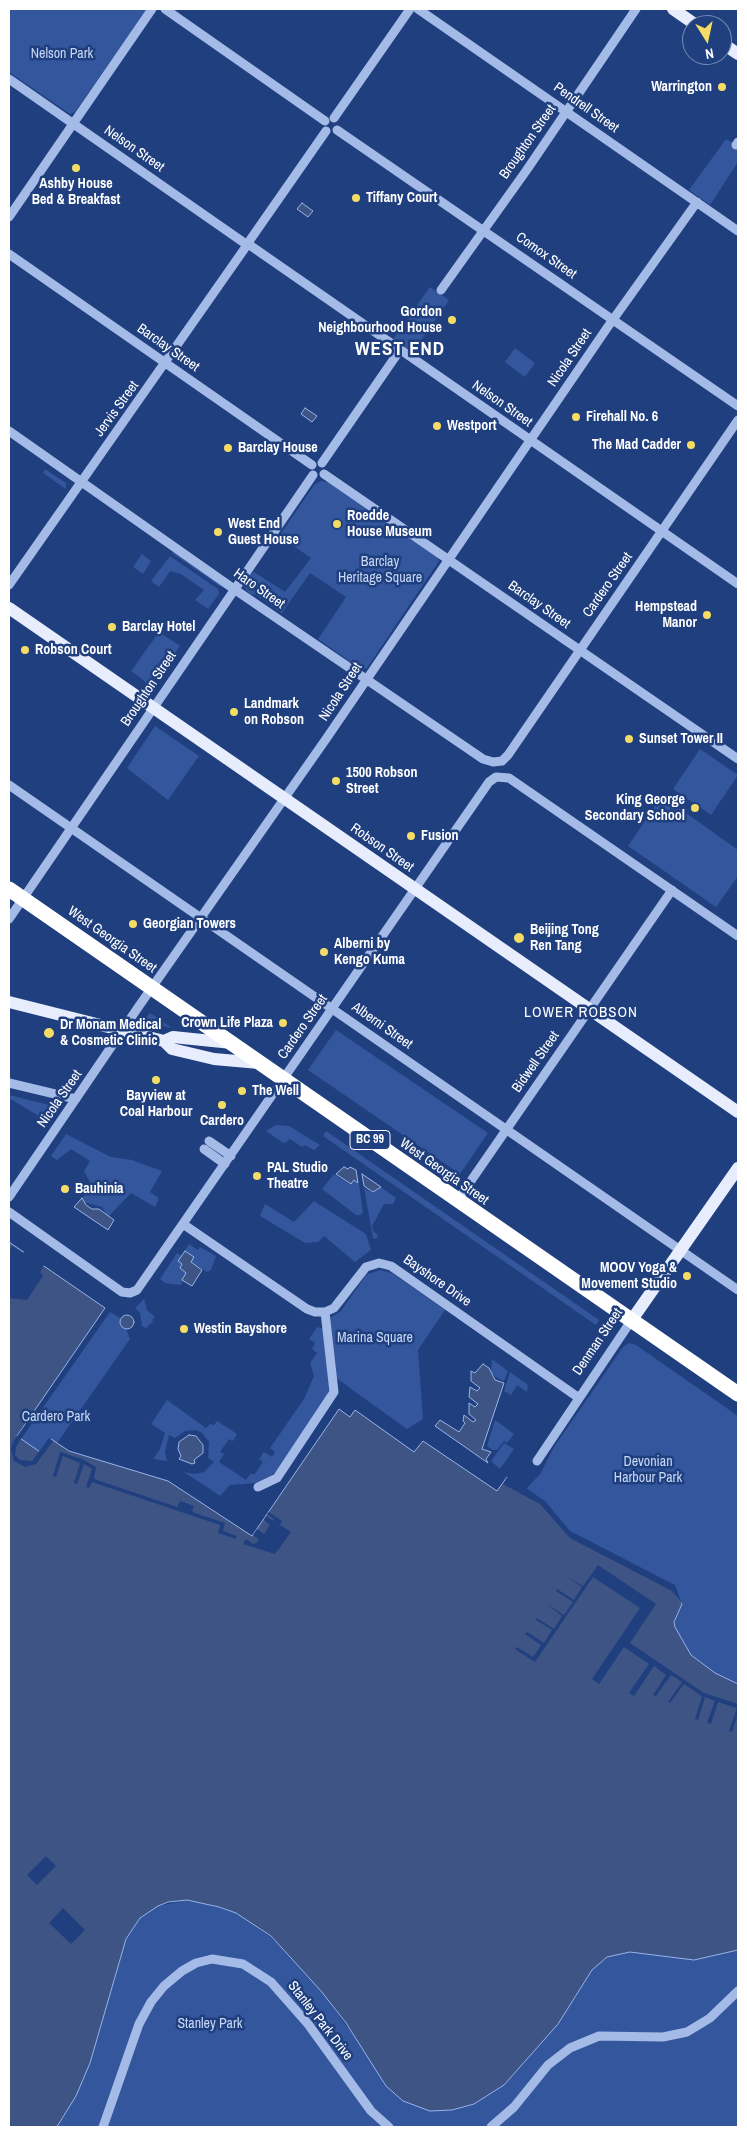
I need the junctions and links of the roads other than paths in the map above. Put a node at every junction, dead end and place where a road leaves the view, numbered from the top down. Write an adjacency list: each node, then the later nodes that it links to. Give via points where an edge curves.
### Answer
1 (152, 9): 10 (street)
2 (165, 9): 9 (street)
3 (410, 9): 8 (street)
4 (418, 9): 7 (street, Pendrell Street)
5 (636, 9): 7 (street, Broughton Street)
6 (9, 79): 10 (street, Nelson Street)
7 (567, 112): 13 (street, Pendrell Street); 15 (street, Broughton Street)
8 (334, 118): 9 (street); 11 (street)
9 (324, 121): 12 (street)
10 (73, 124): 14 (street); 17 (street, Nelson Street)
11 (337, 130): 12 (street, via 333,133); 15 (street, Comox Street)
12 (326, 131): 17 (street, Jervis Street)
13 (697, 202): 16 (street, Pendrell Street); 20 (street, Nicola Street)
14 (9, 217)
15 (483, 230): 19 (street, Broughton Street); 20 (street, Comox Street)
16 (738, 231)
17 (247, 244): 21 (street, Nelson Street); 22 (street, Jervis Street)
18 (9, 254): 22 (street, Barclay Street)
19 (441, 290)
20 (613, 319): 23 (street, Comox Street); 26 (street, Nicola Street)
21 (400, 350): 26 (street, Nelson Street); 27 (street)
22 (166, 363): 28 (street, Barclay Street); 31 (street, Jervis Street)
23 (738, 406)
24 (738, 420): 32 (street, Cardero Street)
25 (9, 431): 31 (street, Haro Street)
26 (531, 440): 32 (street, Nelson Street); 33 (street, Nicola Street)
27 (322, 463): 28 (street); 29 (street, via 326,469)
28 (312, 465): 30 (street)
29 (324, 474): 30 (street); 33 (street, Barclay Street)
30 (313, 475): 36 (street, Broughton Street)
31 (82, 482): 35 (street, Jervis Street); 36 (street, Haro Street)
32 (663, 531): 34 (street, Nelson Street); 38 (street, Cardero Street)
33 (449, 559): 38 (street, Barclay Street); 39 (street, Nicola Street)
34 (738, 584)
35 (9, 585)
36 (234, 589): 39 (street, Haro Street); 40 (street, Broughton Street)
37 (9, 608): 40 (main road, Robson Street)
38 (580, 650): 41 (street, Barclay Street); 42 (street, Cardero Street, via 508,755)
39 (366, 679): 42 (street, Haro Street, via 483,759); 44 (street, Nicola Street)
40 (153, 708): 44 (main road, Robson Street); 45 (street, Broughton Street)
41 (738, 759)
42 (497, 762)
43 (9, 785): 45 (street, Alberni Street)
44 (284, 798): 47 (main road, Robson Street); 50 (street, Nicola Street)
45 (70, 828): 49 (street, Broughton Street); 50 (street, Alberni Street)
46 (9, 889): 49 (highway, West Georgia Street / BC 99)
47 (416, 889): 48 (street, Cardero Street, via 490,782 499,776 509,778); 55 (street, Cardero Street); 56 (main road, Robson Street)
48 (672, 890): 52 (street); 56 (street, Bidwell Street)
49 (23, 898): 51 (street, Broughton Street); 53 (highway, West Georgia Street / BC 99)
50 (201, 918): 53 (street, Nicola Street); 55 (street, Alberni Street)
51 (9, 919)
52 (735, 934)
53 (152, 987): 57 (street, Nicola Street); 59 (highway, West Georgia Street / BC 99)
54 (9, 1002): 57 (main road)
55 (334, 1009): 61 (street, Cardero Street); 65 (street, Alberni Street)
56 (590, 1009): 64 (main road, Robson Street); 65 (street, Bidwell Street)
57 (122, 1030): 58 (main road); 63 (street, Nicola Street)
58 (164, 1041): 59 (main road, via 174,1037); 60 (main road, via 172,1048 214,1059)
59 (232, 1043): 60 (highway, West Georgia Street / BC 99)
60 (259, 1062): 61 (highway, West Georgia Street / BC 99)
61 (283, 1079): 67 (street, Cardero Street); 70 (highway, West Georgia Street / BC 99)
62 (9, 1083): 63 (street)
63 (76, 1099): 69 (street, Nicola Street)
64 (738, 1112)
65 (506, 1129): 70 (street, Bidwell Street); 73 (street, Alberni Street)
66 (206, 1145): 67 (street)
67 (228, 1160): 72 (street, Cardero Street)
68 (738, 1168): 73 (main road, Denman Street)
69 (9, 1197)
70 (458, 1201): 76 (highway, West Georgia Street / BC 99)
71 (9, 1212): 72 (street, Cardero Street, via 122,1292 130,1293 140,1287)
72 (183, 1224): 75 (street, via 306,1309)
73 (681, 1250): 74 (street, Alberni Street); 76 (main road, Denman Street)
74 (738, 1290)
75 (325, 1312): 78 (street, Bayshore Drive, via 334,1308 366,1267 386,1264); 80 (street, via 334,1392 277,1478)
76 (631, 1321): 77 (highway, West Georgia Street / BC 99); 78 (street, Denman Street)
77 (738, 1394)
78 (580, 1398): 79 (street, Denman Street)
79 (537, 1461)
80 (258, 1487)
81 (738, 1991): 84 (street, via 710,2018 687,2032 662,2037 598,2036 570,2048 548,2066 514,2107)
82 (103, 2127): 83 (street, Stanley Park Drive, via 139,2024 151,2002 182,1971 207,1960 220,1959 244,1964 271,1982 299,2012 371,2111)
83 (389, 2127)
84 (492, 2127)

